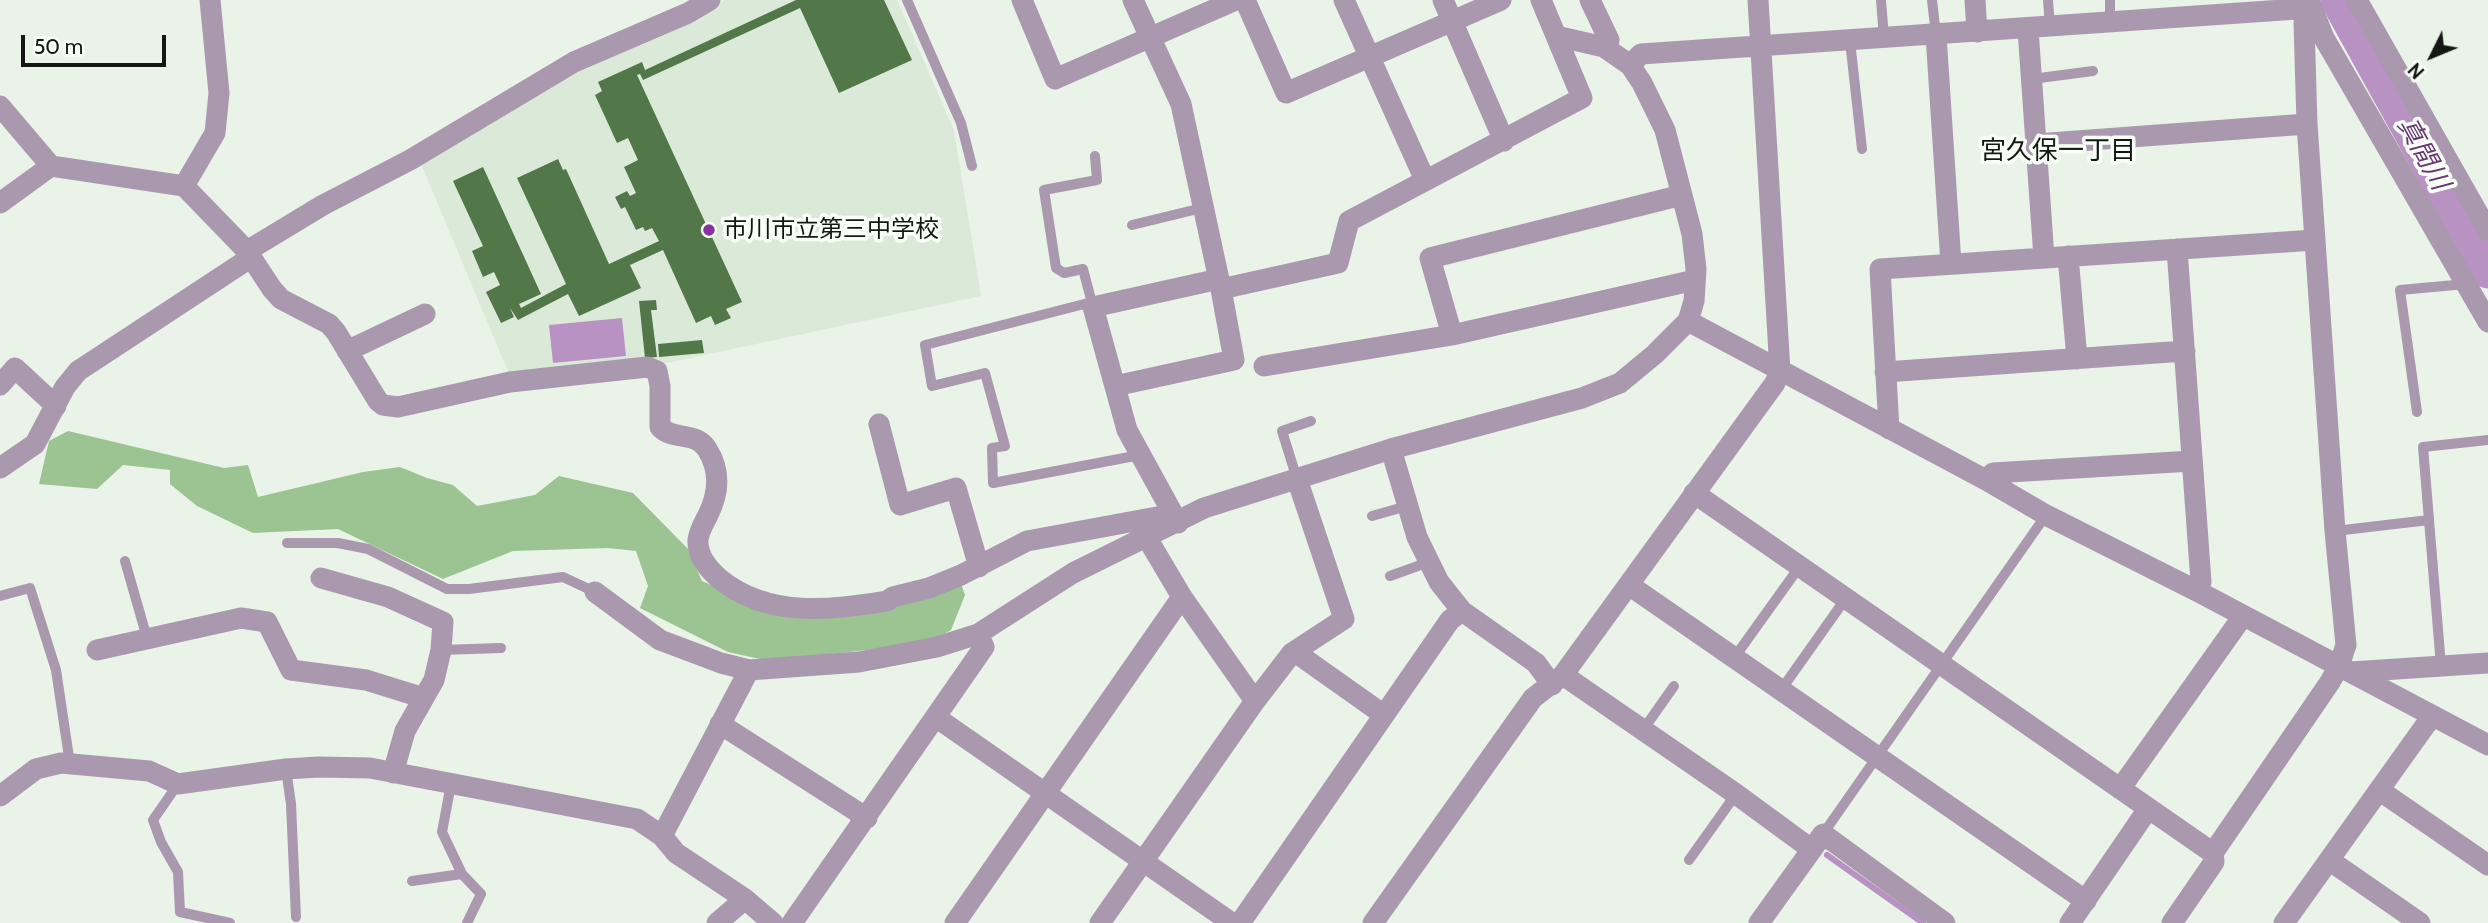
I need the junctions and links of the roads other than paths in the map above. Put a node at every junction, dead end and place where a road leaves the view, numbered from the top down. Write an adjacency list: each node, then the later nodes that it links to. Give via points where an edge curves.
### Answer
1 (211, 0): 47 (street, via 219,93 215,133)
2 (710, 0): 55 (street, via 574,62 410,160 323,205)
3 (907, 0): 45 (lane, via 961,123)
4 (1022, 0): 29 (street, via 1055,79)
5 (1133, 0): 29 (street)
6 (1236, 0): 29 (street)
7 (1245, 0): 34 (street, via 1286,93)
8 (1344, 0): 34 (street)
9 (1443, 0): 22 (street)
10 (1501, 0): 22 (street)
11 (1541, 0): 28 (street)
12 (1590, 0): 33 (street, via 1609,40)
13 (1758, 0): 32 (street)
14 (1881, 0): 30 (lane)
15 (1932, 0): 27 (lane)
16 (1975, 0): 26 (street)
17 (2048, 0): 24 (lane)
18 (2110, 0): 23 (lane)
19 (2357, 0): 52 (street)
20 (2310, 4): 21 (street); 39 (street, via 2304,23); 61 (street, via 2324,38)
21 (2206, 8): 23 (street)
22 (1452, 21): 34 (street); 40 (street)
23 (2110, 23): 24 (street)
24 (2050, 27): 25 (street)
25 (2028, 29): 26 (street); 37 (street)
26 (1977, 32): 27 (street)
27 (1936, 35): 30 (street); 58 (street)
28 (1556, 36): 33 (street); 40 (street, via 1582,99)
29 (1150, 38): 50 (street, via 1181,104)
30 (1884, 38): 31 (street)
31 (1850, 41): 32 (street); 42 (lane)
32 (1762, 45): 35 (street, via 1641,54); 71 (street)
33 (1604, 47): 35 (street)
34 (1369, 56): 46 (street)
35 (1630, 65): 48 (street, via 1665,130)
36 (2093, 71): 37 (lane)
37 (2032, 79): 41 (street)
38 (0, 106): 44 (street)
39 (2307, 124): 41 (street); 53 (street)
40 (1504, 141): 46 (street)
41 (2036, 144): 57 (street)
42 (1862, 149)
43 (1095, 156): 62 (lane, via 1097,180 1044,190 1056,268 1064,273 1083,269)
44 (51, 166): 47 (street); 49 (street)
45 (972, 166)
46 (1425, 180): 60 (street, via 1349,221 1338,263)
47 (184, 186): 55 (street)
48 (1682, 195): 59 (street, via 1692,234); 66 (street, via 1430,258)
49 (0, 203)
50 (1202, 208): 51 (lane); 60 (street)
51 (1132, 225)
52 (2488, 231)
53 (2315, 240): 54 (street); 93 (street)
54 (2177, 249): 56 (street); 68 (street)
55 (249, 255): 67 (street, via 281,299 329,324); 75 (street, via 78,372)
56 (2068, 257): 57 (street); 69 (street)
57 (2044, 258): 58 (street)
58 (1951, 264): 72 (street, via 1880,269)
59 (1695, 280): 64 (street); 66 (street)
60 (1220, 284): 62 (street); 74 (street, via 1234,360)
61 (2466, 284): 65 (street); 76 (lane, via 2400,290)
62 (1093, 305): 74 (street); 82 (lane, via 925,345 932,386 985,373 1005,446 992,448 993,483)
63 (425, 314): 67 (street)
64 (1688, 321): 71 (street); 81 (street, via 1620,383 1582,398)
65 (2488, 322)
66 (1452, 335): 70 (street)
67 (347, 351): 99 (street, via 378,401 398,407 510,382 647,367 657,371 660,427 701,441 717,480 718,492 698,536 703,562 734,590 756,601 818,609 887,601)
68 (2185, 351): 69 (street); 83 (street)
69 (2077, 359): 72 (street)
70 (1264, 366)
71 (1780, 371): 79 (street); 87 (street)
72 (1885, 373): 79 (street)
73 (0, 385): 75 (street, via 15,368)
74 (1115, 386): 82 (street, via 1127,430)
75 (56, 406): 84 (street, via 34,444)
76 (2417, 412)
77 (1311, 421): 85 (lane, via 1283,431)
78 (879, 424): 99 (street, via 900,505 956,488)
79 (1889, 429): 86 (street)
80 (2488, 440): 92 (lane, via 2423,447)
81 (1391, 449): 85 (street); 88 (street)
82 (1140, 455): 91 (street)
83 (2192, 461): 86 (street, via 1993,473); 103 (street, via 2201,582)
84 (0, 468)
85 (1297, 479): 91 (street); 115 (street, via 1344,619)
86 (1986, 480): 89 (street)
87 (1694, 493): 98 (street); 102 (street)
88 (1407, 506): 90 (lane); 97 (street)
89 (2046, 515): 103 (street); 117 (lane)
90 (1372, 516)
91 (1176, 518): 94 (street); 99 (street, via 1027,541)
92 (2429, 520): 93 (lane); 119 (lane)
93 (2335, 531): 120 (street)
94 (1147, 538): 106 (street); 110 (street, via 1073,573)
95 (288, 543): 104 (lane, via 338,543 368,549 447,589 563,577)
96 (125, 561): 111 (lane)
97 (1429, 562): 100 (lane); 108 (street)
98 (1800, 566): 107 (street); 116 (lane)
99 (979, 568)
100 (1390, 576)
101 (321, 578): 114 (street, via 388,597 443,622)
102 (1629, 585): 116 (street); 122 (street)
103 (2197, 591): 109 (street)
104 (595, 592): 121 (street, via 660,640)
105 (0, 596): 134 (lane, via 30,589 56,670)
106 (1182, 597): 126 (street); 141 (street)
107 (1846, 598): 117 (street); 124 (lane)
108 (1462, 611): 122 (street); 127 (street, via 1450,620)
109 (2243, 616): 120 (street); 139 (street)
110 (978, 634): 121 (street, via 859,662); 129 (street, via 984,647)
111 (147, 638): 113 (street); 125 (street, via 241,618 267,622 291,670 366,680)
112 (501, 648): 114 (lane)
113 (97, 650)
114 (441, 650): 125 (street, via 435,680)
115 (1294, 652): 126 (street); 127 (street)
116 (1734, 658): 124 (street)
117 (1941, 663): 133 (lane); 139 (street)
118 (2488, 663): 119 (street)
119 (2441, 666): 120 (street)
120 (2345, 669): 128 (street); 148 (street)
121 (749, 670): 130 (street)
122 (1558, 680): 131 (street); 169 (street, via 1533,698)
123 (1674, 686): 131 (lane)
124 (1781, 690): 133 (street)
125 (424, 698): 136 (street, via 405,731)
126 (1255, 701): 151 (street)
127 (1384, 715): 168 (street)
128 (2432, 716): 132 (street); 140 (street)
129 (937, 718): 141 (street); 145 (street)
130 (720, 724): 145 (street); 146 (street)
131 (1643, 730): 142 (street)
132 (2488, 745)
133 (1876, 756): 147 (lane); 156 (street)
134 (69, 764): 138 (street, via 149,771); 143 (street, via 36,769)
135 (286, 769): 136 (street, via 370,768); 138 (street); 157 (lane)
136 (393, 773): 137 (street)
137 (451, 784): 146 (street, via 637,819); 153 (lane, via 442,832)
138 (178, 785): 161 (lane, via 153,820 178,872 180,912)
139 (2120, 789): 144 (street)
140 (2379, 790): 149 (street); 152 (street)
141 (1045, 794): 151 (street); 165 (street)
142 (1736, 794): 147 (street); 150 (lane)
143 (0, 796)
144 (2148, 809): 148 (street); 156 (street)
145 (867, 818): 164 (street)
146 (662, 836): 155 (street, via 676,853)
147 (1817, 841): 160 (street); 170 (street)
148 (2213, 853): 172 (street, via 2214,862)
149 (2329, 859): 158 (street); 173 (street)
150 (1689, 860)
151 (1142, 861): 166 (street); 167 (street)
152 (2488, 864)
153 (462, 874): 154 (lane); 162 (lane, via 481,894)
154 (412, 881)
155 (745, 900): 159 (street); 163 (street)
156 (2085, 901): 171 (street)
157 (296, 917)
158 (2412, 921)
159 (769, 922)
160 (1939, 922)
161 (229, 923)
162 (467, 923)
163 (716, 923)
164 (792, 923)
165 (955, 923)
166 (1100, 923)
167 (1232, 923)
168 (1240, 923)
169 (1373, 923)
170 (1759, 923)
171 (2070, 923)
172 (2172, 923)
173 (2284, 923)

